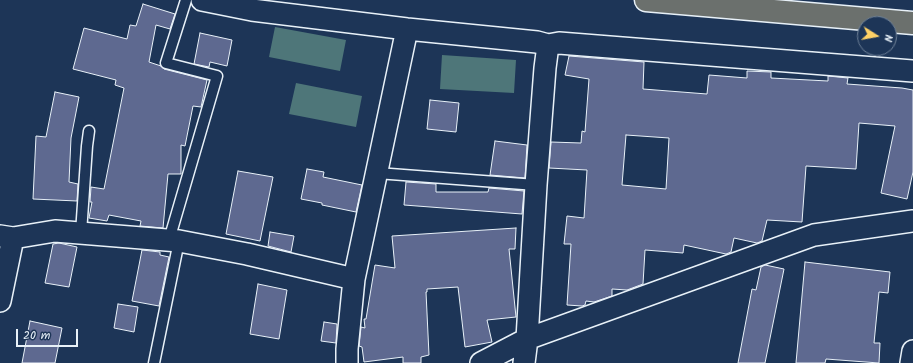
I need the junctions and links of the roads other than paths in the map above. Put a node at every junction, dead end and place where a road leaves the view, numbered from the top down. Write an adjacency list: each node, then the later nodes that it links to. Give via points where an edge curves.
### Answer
1 (186, 0): 14 (lane, via 166,63 217,76)
2 (202, 0): 5 (street, via 252,10)
3 (646, 0): 4 (highway)
4 (913, 24)
5 (407, 29): 6 (street, via 500,37); 9 (street)
6 (548, 45): 7 (street, via 558,43); 10 (street)
7 (913, 71)
8 (89, 130): 12 (lane)
9 (377, 173): 10 (lane); 15 (street)
10 (536, 186): 17 (street)
11 (913, 221): 17 (street, via 814,235)
12 (81, 233): 13 (street, via 55,231); 14 (street)
13 (6, 237): 16 (street)
14 (174, 240): 15 (street); 19 (lane)
15 (354, 279): 20 (street)
16 (0, 301)
17 (527, 340): 21 (street); 22 (street)
18 (913, 351): 23 (street)
19 (154, 363)
20 (348, 363)
21 (480, 363)
22 (524, 363)
23 (911, 363)

